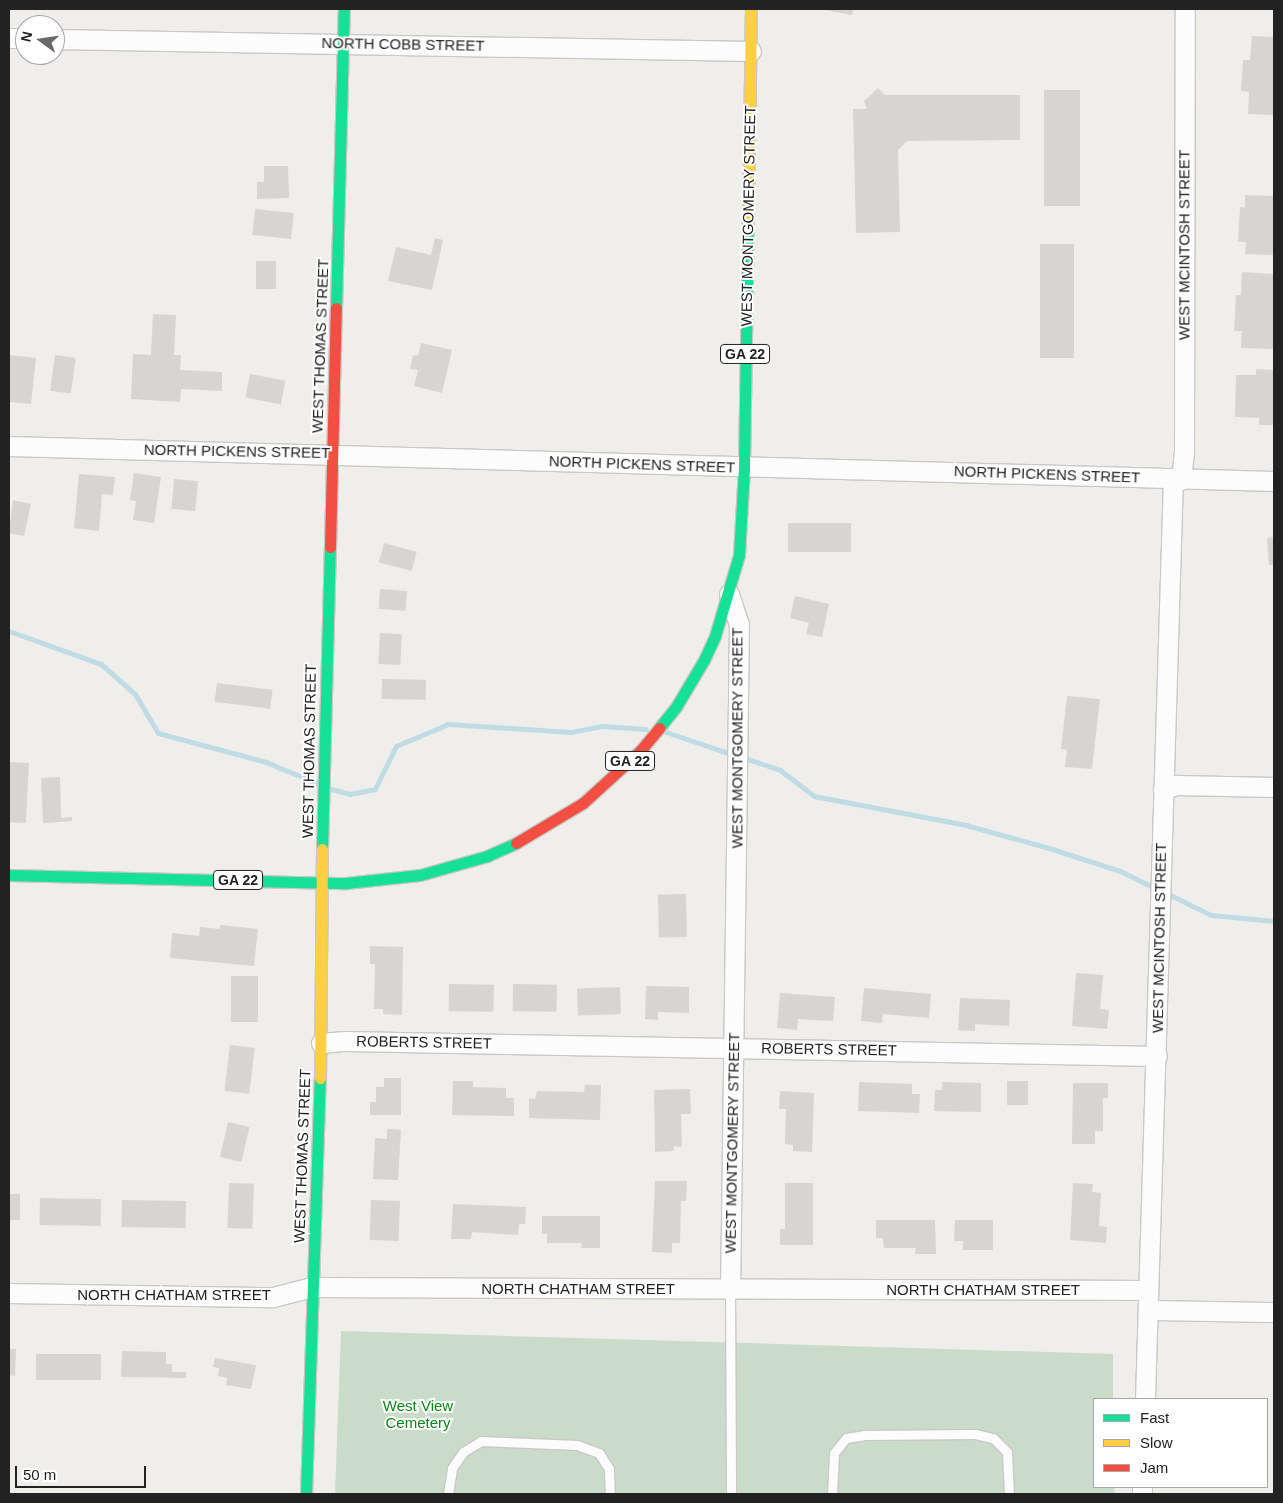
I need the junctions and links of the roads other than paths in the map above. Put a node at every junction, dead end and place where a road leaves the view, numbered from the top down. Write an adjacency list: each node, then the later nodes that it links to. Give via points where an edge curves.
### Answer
1 (344, 9): 5 (street, WEST THOMAS STREET)
2 (751, 9): 6 (street, WEST MONTGOMERY STREET / GA 22)
3 (1185, 9): 10 (street, WEST MCINTOSH STREET, via 1184,453)
4 (65, 39): 5 (street, NORTH COBB STREET)
5 (344, 43): 6 (street, NORTH COBB STREET); 8 (street, WEST THOMAS STREET)
6 (751, 51): 9 (street, WEST MONTGOMERY STREET / GA 22)
7 (9, 446): 8 (street, NORTH PICKENS STREET)
8 (331, 453): 9 (street, NORTH PICKENS STREET); 16 (street, WEST THOMAS STREET)
9 (744, 467): 10 (street, NORTH PICKENS STREET); 12 (street, WEST MONTGOMERY STREET / GA 22, via 739,555)
10 (1177, 479): 11 (street, NORTH PICKENS STREET); 14 (street, WEST MCINTOSH STREET)
11 (1274, 481)
12 (728, 594): 16 (street, GA 22, via 711,644 676,707 640,751 583,803 529,836 465,864 398,879); 18 (street, WEST MONTGOMERY STREET, via 738,624)
13 (1274, 787): 14 (street, via 1178,785)
14 (1163, 789): 19 (street, WEST MCINTOSH STREET)
15 (9, 875): 16 (street, GA 22)
16 (321, 882): 17 (street, WEST THOMAS STREET)
17 (321, 1043): 18 (street, ROBERTS STREET); 20 (street, WEST THOMAS STREET)
18 (733, 1048): 19 (street, ROBERTS STREET); 21 (street, WEST MONTGOMERY STREET)
19 (1157, 1056): 22 (street, WEST MCINTOSH STREET)
20 (312, 1287): 21 (street, NORTH CHATHAM STREET); 23 (street, NORTH CHATHAM STREET, via 273,1297); 27 (street, WEST THOMAS STREET)
21 (730, 1290): 22 (street, NORTH CHATHAM STREET); 30 (lane)
22 (1148, 1290): 24 (street, WEST MCINTOSH STREET)
23 (9, 1293)
24 (1148, 1310): 25 (street); 26 (street, WEST MCINTOSH STREET)
25 (1274, 1312)
26 (1145, 1398)
27 (306, 1494)
28 (448, 1494): 29 (lane, via 452,1468 463,1452 480,1441 577,1445 599,1453 609,1469)
29 (610, 1494)
30 (730, 1494)
31 (832, 1494): 32 (lane, via 834,1453 846,1438 975,1434 993,1438 1007,1452)
32 (1009, 1494)

